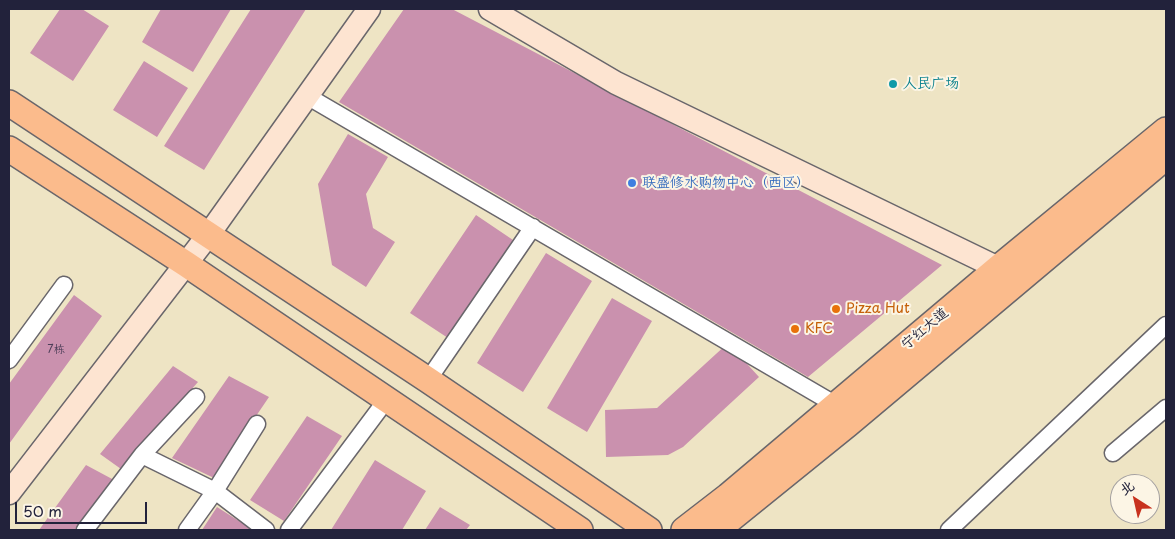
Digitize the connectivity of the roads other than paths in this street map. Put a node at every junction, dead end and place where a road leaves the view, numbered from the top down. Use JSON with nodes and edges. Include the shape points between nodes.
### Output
{"nodes":[{"id":1,"x":369,"y":9,"type":"edge"},
{"id":2,"x":490,"y":9,"type":"edge"},
{"id":3,"x":307,"y":96,"type":"junction"},
{"id":4,"x":9,"y":103,"type":"edge"},
{"id":5,"x":1166,"y":130,"type":"edge"},
{"id":6,"x":9,"y":148,"type":"edge"},
{"id":7,"x":1166,"y":157,"type":"edge"},
{"id":8,"x":533,"y":228,"type":"junction"},
{"id":9,"x":209,"y":234,"type":"junction"},
{"id":10,"x":186,"y":264,"type":"junction"},
{"id":11,"x":998,"y":268,"type":"junction"},
{"id":12,"x":64,"y":284,"type":"dead end"},
{"id":13,"x":1166,"y":324,"type":"edge"},
{"id":14,"x":9,"y":360,"type":"edge"},
{"id":15,"x":428,"y":380,"type":"junction"},
{"id":16,"x":196,"y":397,"type":"dead end"},
{"id":17,"x":386,"y":399,"type":"junction"},
{"id":18,"x":836,"y":404,"type":"junction"},
{"id":19,"x":1166,"y":408,"type":"edge"},
{"id":20,"x":258,"y":424,"type":"dead end"},
{"id":21,"x":1113,"y":453,"type":"dead end"},
{"id":22,"x":142,"y":455,"type":"junction"},
{"id":23,"x":215,"y":490,"type":"junction"},
{"id":24,"x":9,"y":493,"type":"edge"},
{"id":25,"x":85,"y":530,"type":"edge"},
{"id":26,"x":187,"y":530,"type":"edge"},
{"id":27,"x":266,"y":530,"type":"edge"},
{"id":28,"x":289,"y":530,"type":"edge"},
{"id":29,"x":580,"y":530,"type":"edge"},
{"id":30,"x":649,"y":530,"type":"edge"},
{"id":31,"x":684,"y":530,"type":"edge"},
{"id":32,"x":717,"y":530,"type":"edge"},
{"id":33,"x":949,"y":530,"type":"edge"}],
"edges":[{"from":1,"to":3,"type":"main road"},
{"from":2,"to":11,"type":"main road","via":[[616,83]]},
{"from":3,"to":8,"type":"street"},
{"from":3,"to":9,"type":"main road"},
{"from":4,"to":9,"type":"main road"},
{"from":5,"to":11,"type":"main road","name":"宁红大道"},
{"from":6,"to":10,"type":"main road"},
{"from":7,"to":32,"type":"main road","name":"宁红大道","via":[[856,418]]},
{"from":8,"to":15,"type":"street"},
{"from":8,"to":18,"type":"street"},
{"from":9,"to":10,"type":"main road"},
{"from":9,"to":15,"type":"main road"},
{"from":10,"to":17,"type":"main road"},
{"from":10,"to":24,"type":"main road"},
{"from":11,"to":18,"type":"main road","name":"宁红大道"},
{"from":12,"to":14,"type":"street"},
{"from":13,"to":33,"type":"street"},
{"from":15,"to":30,"type":"main road"},
{"from":16,"to":22,"type":"street"},
{"from":17,"to":28,"type":"street"},
{"from":17,"to":29,"type":"main road"},
{"from":18,"to":31,"type":"main road","name":"宁红大道"},
{"from":19,"to":21,"type":"street"},
{"from":20,"to":23,"type":"street"},
{"from":22,"to":23,"type":"street"},
{"from":22,"to":25,"type":"street"},
{"from":23,"to":26,"type":"street"},
{"from":23,"to":27,"type":"street"}]}
